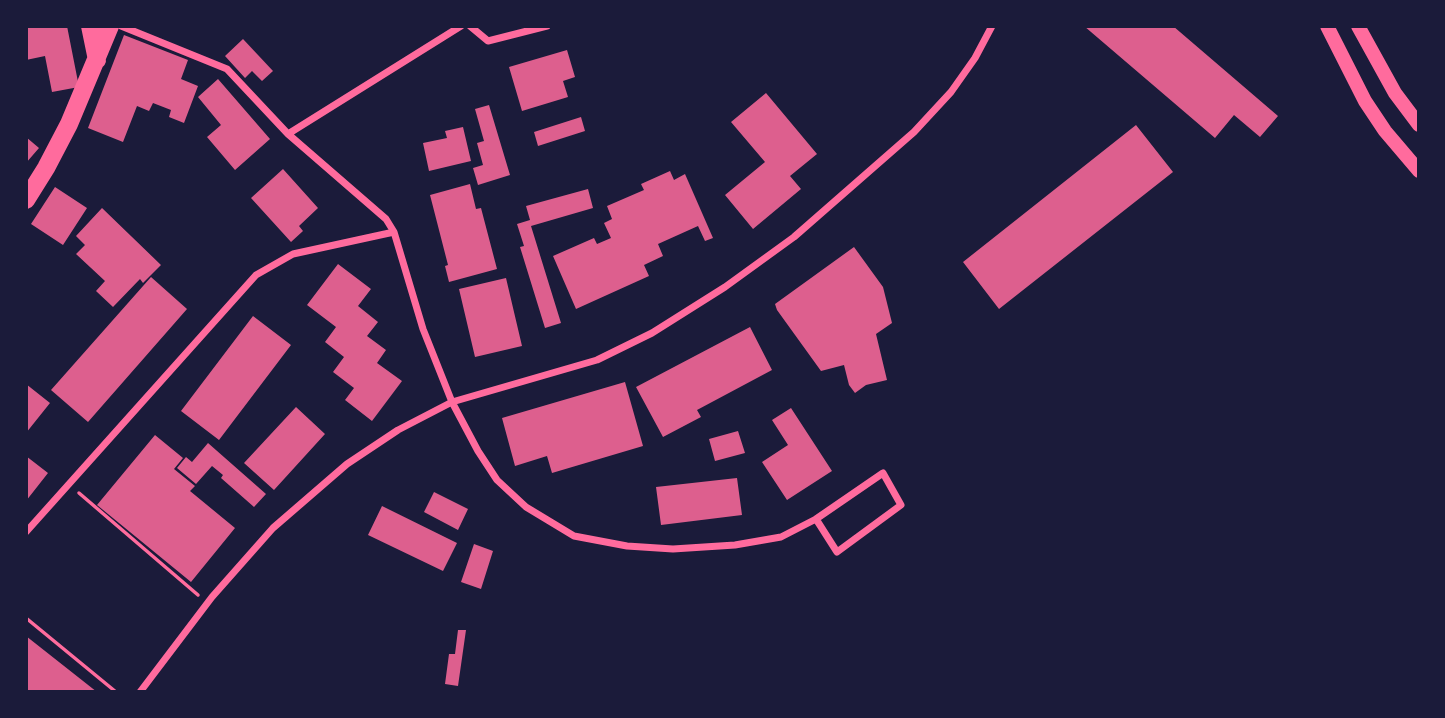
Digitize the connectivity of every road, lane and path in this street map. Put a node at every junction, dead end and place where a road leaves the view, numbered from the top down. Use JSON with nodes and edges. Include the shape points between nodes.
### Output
{"nodes":[{"id":1,"x":90,"y":26,"type":"edge"},
{"id":2,"x":110,"y":26,"type":"edge"},
{"id":3,"x":121,"y":26,"type":"edge"},
{"id":4,"x":461,"y":26,"type":"edge"},
{"id":5,"x":470,"y":26,"type":"edge"},
{"id":6,"x":547,"y":26,"type":"edge"},
{"id":7,"x":992,"y":26,"type":"edge"},
{"id":8,"x":1326,"y":26,"type":"edge"},
{"id":9,"x":1358,"y":26,"type":"edge"},
{"id":10,"x":97,"y":60,"type":"junction"},
{"id":11,"x":1419,"y":125,"type":"edge"},
{"id":12,"x":289,"y":134,"type":"junction"},
{"id":13,"x":1419,"y":171,"type":"edge"},
{"id":14,"x":26,"y":200,"type":"edge"},
{"id":15,"x":394,"y":232,"type":"junction"},
{"id":16,"x":452,"y":402,"type":"junction"},
{"id":17,"x":69,"y":484,"type":"junction"},
{"id":18,"x":816,"y":519,"type":"junction"},
{"id":19,"x":26,"y":532,"type":"edge"},
{"id":20,"x":208,"y":603,"type":"junction"},
{"id":21,"x":26,"y":618,"type":"edge"},
{"id":22,"x":116,"y":692,"type":"edge"},
{"id":23,"x":140,"y":692,"type":"edge"}],
"edges":[{"from":1,"to":10,"type":"main road"},
{"from":2,"to":10,"type":"main road"},
{"from":3,"to":12,"type":"street","via":[[227,69]]},
{"from":4,"to":12,"type":"street"},
{"from":5,"to":6,"type":"street","via":[[488,41]]},
{"from":7,"to":16,"type":"street","via":[[951,92],[914,132],[794,237],[725,287],[652,333],[597,360]]},
{"from":8,"to":13,"type":"main road","via":[[1365,101]]},
{"from":9,"to":11,"type":"main road","via":[[1395,93]]},
{"from":10,"to":14,"type":"main road","via":[[58,146]]},
{"from":12,"to":15,"type":"street","via":[[380,213]]},
{"from":15,"to":16,"type":"street"},
{"from":15,"to":17,"type":"street","via":[[293,254],[256,275]]},
{"from":16,"to":18,"type":"street","via":[[497,480],[526,507],[574,536],[673,549],[735,545],[781,537]]},
{"from":16,"to":20,"type":"street","via":[[347,464],[273,528]]},
{"from":17,"to":19,"type":"street"},
{"from":17,"to":20,"type":"path"},
{"from":18,"to":18,"type":"street","via":[[837,552],[901,505],[883,473]]},
{"from":20,"to":23,"type":"street"},
{"from":21,"to":22,"type":"path"}]}
